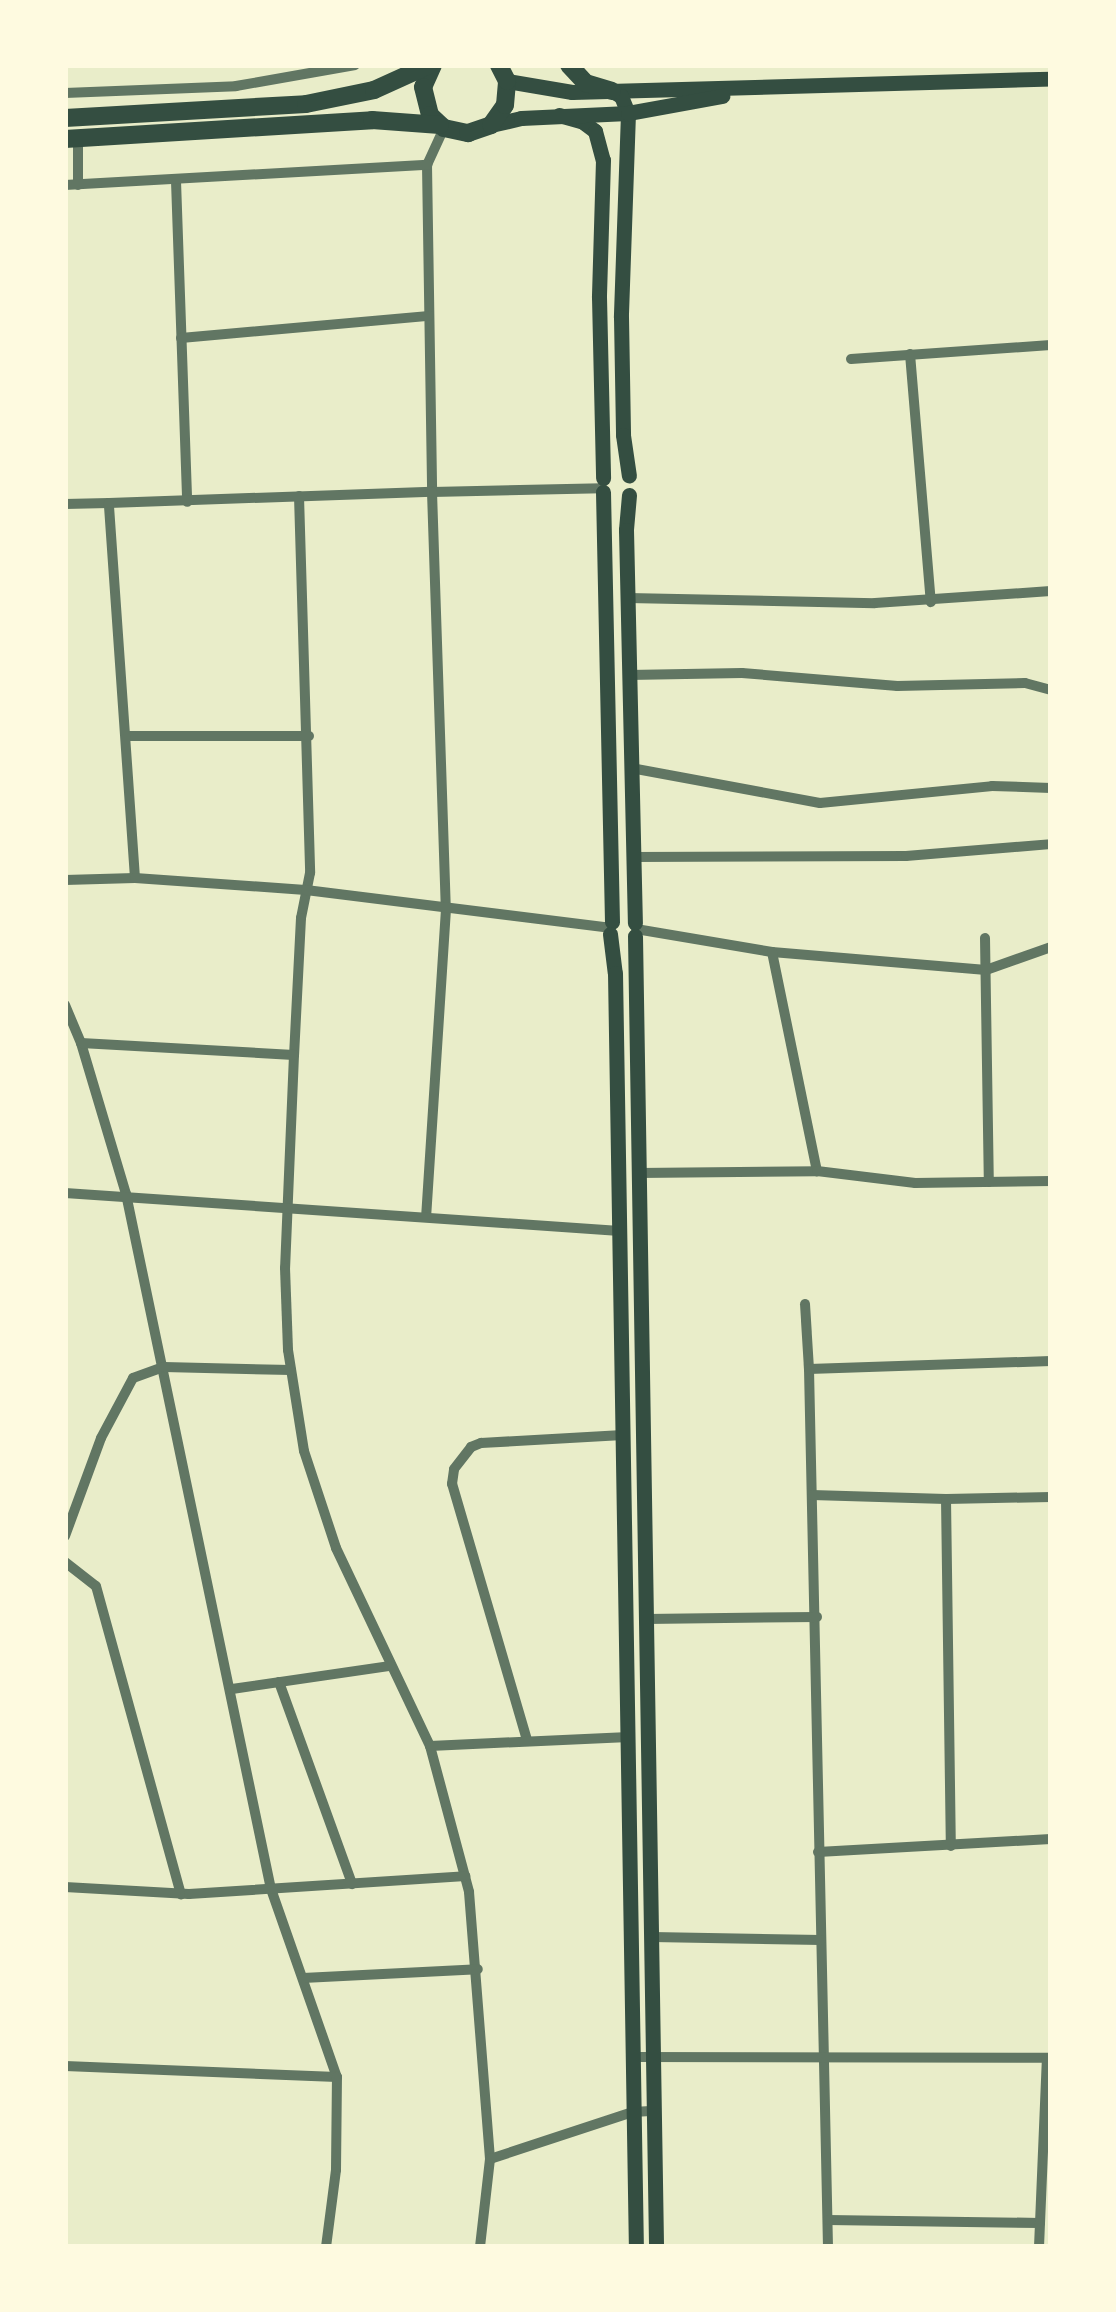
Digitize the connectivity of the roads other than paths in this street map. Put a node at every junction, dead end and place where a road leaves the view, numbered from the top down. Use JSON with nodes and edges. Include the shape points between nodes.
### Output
{"nodes":[{"id":1,"x":355,"y":65,"type":"edge"},
{"id":2,"x":431,"y":65,"type":"edge"},
{"id":3,"x":569,"y":65,"type":"edge"},
{"id":4,"x":506,"y":72,"type":"edge"},
{"id":5,"x":1051,"y":79,"type":"edge"},
{"id":6,"x":236,"y":86,"type":"junction"},
{"id":7,"x":750,"y":90,"type":"junction"},
{"id":8,"x":612,"y":91,"type":"junction"},
{"id":9,"x":65,"y":93,"type":"edge"},
{"id":10,"x":239,"y":109,"type":"junction"},
{"id":11,"x":628,"y":113,"type":"junction"},
{"id":12,"x":559,"y":115,"type":"junction"},
{"id":13,"x":65,"y":118,"type":"edge"},
{"id":14,"x":491,"y":125,"type":"junction"},
{"id":15,"x":442,"y":126,"type":"junction"},
{"id":16,"x":71,"y":139,"type":"edge"},
{"id":17,"x":427,"y":164,"type":"junction"},
{"id":18,"x":176,"y":182,"type":"junction"},
{"id":19,"x":65,"y":185,"type":"edge"},
{"id":20,"x":78,"y":185,"type":"junction"},
{"id":21,"x":430,"y":316,"type":"junction"},
{"id":22,"x":181,"y":338,"type":"junction"},
{"id":23,"x":1051,"y":345,"type":"edge"},
{"id":24,"x":910,"y":354,"type":"junction"},
{"id":25,"x":850,"y":358,"type":"dead end"},
{"id":26,"x":629,"y":476,"type":"junction"},
{"id":27,"x":603,"y":486,"type":"junction"},
{"id":28,"x":432,"y":492,"type":"junction"},
{"id":29,"x":629,"y":494,"type":"junction"},
{"id":30,"x":299,"y":496,"type":"junction"},
{"id":31,"x":187,"y":502,"type":"junction"},
{"id":32,"x":109,"y":503,"type":"junction"},
{"id":33,"x":65,"y":504,"type":"edge"},
{"id":34,"x":1051,"y":591,"type":"edge"},
{"id":35,"x":628,"y":598,"type":"junction"},
{"id":36,"x":931,"y":602,"type":"junction"},
{"id":37,"x":629,"y":675,"type":"junction"},
{"id":38,"x":1051,"y":690,"type":"edge"},
{"id":39,"x":127,"y":736,"type":"junction"},
{"id":40,"x":309,"y":736,"type":"junction"},
{"id":41,"x":631,"y":768,"type":"junction"},
{"id":42,"x":1051,"y":788,"type":"edge"},
{"id":43,"x":1051,"y":844,"type":"edge"},
{"id":44,"x":633,"y":856,"type":"junction"},
{"id":45,"x":135,"y":878,"type":"junction"},
{"id":46,"x":65,"y":880,"type":"edge"},
{"id":47,"x":306,"y":890,"type":"junction"},
{"id":48,"x":446,"y":909,"type":"junction"},
{"id":49,"x":611,"y":928,"type":"junction"},
{"id":50,"x":635,"y":929,"type":"junction"},
{"id":51,"x":985,"y":938,"type":"dead end"},
{"id":52,"x":1051,"y":947,"type":"edge"},
{"id":53,"x":772,"y":952,"type":"junction"},
{"id":54,"x":986,"y":970,"type":"junction"},
{"id":55,"x":65,"y":1005,"type":"edge"},
{"id":56,"x":81,"y":1043,"type":"junction"},
{"id":57,"x":294,"y":1055,"type":"junction"},
{"id":58,"x":817,"y":1171,"type":"junction"},
{"id":59,"x":638,"y":1173,"type":"junction"},
{"id":60,"x":989,"y":1182,"type":"junction"},
{"id":61,"x":1051,"y":1182,"type":"edge"},
{"id":62,"x":65,"y":1193,"type":"edge"},
{"id":63,"x":126,"y":1194,"type":"junction"},
{"id":64,"x":289,"y":1207,"type":"junction"},
{"id":65,"x":426,"y":1216,"type":"junction"},
{"id":66,"x":620,"y":1230,"type":"junction"},
{"id":67,"x":804,"y":1304,"type":"dead end"},
{"id":68,"x":1051,"y":1361,"type":"edge"},
{"id":69,"x":164,"y":1366,"type":"junction"},
{"id":70,"x":808,"y":1369,"type":"junction"},
{"id":71,"x":290,"y":1370,"type":"junction"},
{"id":72,"x":623,"y":1435,"type":"junction"},
{"id":73,"x":812,"y":1495,"type":"junction"},
{"id":74,"x":65,"y":1496,"type":"edge"},
{"id":75,"x":1051,"y":1496,"type":"edge"},
{"id":76,"x":79,"y":1498,"type":"junction"},
{"id":77,"x":946,"y":1500,"type":"junction"},
{"id":78,"x":65,"y":1536,"type":"edge"},
{"id":79,"x":65,"y":1562,"type":"edge"},
{"id":80,"x":817,"y":1617,"type":"junction"},
{"id":81,"x":646,"y":1619,"type":"junction"},
{"id":82,"x":390,"y":1666,"type":"junction"},
{"id":83,"x":279,"y":1682,"type":"junction"},
{"id":84,"x":232,"y":1689,"type":"junction"},
{"id":85,"x":629,"y":1737,"type":"junction"},
{"id":86,"x":527,"y":1740,"type":"junction"},
{"id":87,"x":430,"y":1746,"type":"junction"},
{"id":88,"x":1051,"y":1839,"type":"edge"},
{"id":89,"x":951,"y":1846,"type":"junction"},
{"id":90,"x":818,"y":1852,"type":"junction"},
{"id":91,"x":465,"y":1876,"type":"junction"},
{"id":92,"x":352,"y":1884,"type":"junction"},
{"id":93,"x":65,"y":1886,"type":"edge"},
{"id":94,"x":271,"y":1889,"type":"junction"},
{"id":95,"x":181,"y":1894,"type":"junction"},
{"id":96,"x":652,"y":1937,"type":"junction"},
{"id":97,"x":820,"y":1940,"type":"junction"},
{"id":98,"x":478,"y":1969,"type":"junction"},
{"id":99,"x":303,"y":1978,"type":"junction"},
{"id":100,"x":633,"y":2057,"type":"junction"},
{"id":101,"x":655,"y":2057,"type":"junction"},
{"id":102,"x":824,"y":2058,"type":"junction"},
{"id":103,"x":1049,"y":2058,"type":"edge"},
{"id":104,"x":65,"y":2066,"type":"edge"},
{"id":105,"x":337,"y":2077,"type":"junction"},
{"id":106,"x":655,"y":2111,"type":"junction"},
{"id":107,"x":633,"y":2112,"type":"junction"},
{"id":108,"x":490,"y":2159,"type":"junction"},
{"id":109,"x":828,"y":2220,"type":"junction"},
{"id":110,"x":1040,"y":2223,"type":"junction"},
{"id":111,"x":326,"y":2247,"type":"edge"},
{"id":112,"x":480,"y":2247,"type":"edge"},
{"id":113,"x":636,"y":2247,"type":"edge"},
{"id":114,"x":656,"y":2247,"type":"edge"},
{"id":115,"x":828,"y":2247,"type":"edge"},
{"id":116,"x":1039,"y":2247,"type":"edge"}],
"edges":[{"from":1,"to":6,"type":"street"},
{"from":2,"to":10,"type":"main road","via":[[345,98]]},
{"from":2,"to":15,"type":"main road","via":[[425,102]]},
{"from":3,"to":8,"type":"main road","via":[[586,83]]},
{"from":4,"to":8,"type":"main road","via":[[554,91]]},
{"from":4,"to":14,"type":"main road","via":[[506,105]]},
{"from":5,"to":7,"type":"main road"},
{"from":6,"to":9,"type":"street"},
{"from":6,"to":10,"type":"street"},
{"from":7,"to":8,"type":"main road"},
{"from":7,"to":11,"type":"main road"},
{"from":8,"to":11,"type":"main road"},
{"from":10,"to":13,"type":"main road"},
{"from":11,"to":12,"type":"main road"},
{"from":11,"to":26,"type":"main road","via":[[620,328]]},
{"from":12,"to":14,"type":"main road"},
{"from":12,"to":27,"type":"main road","via":[[594,131],[603,160]]},
{"from":14,"to":15,"type":"main road","via":[[468,134]]},
{"from":15,"to":16,"type":"main road","via":[[372,120]]},
{"from":15,"to":17,"type":"street"},
{"from":16,"to":20,"type":"street"},
{"from":17,"to":18,"type":"street"},
{"from":17,"to":21,"type":"street"},
{"from":18,"to":20,"type":"street"},
{"from":18,"to":22,"type":"street"},
{"from":19,"to":20,"type":"street"},
{"from":21,"to":22,"type":"street"},
{"from":21,"to":28,"type":"street"},
{"from":22,"to":31,"type":"street"},
{"from":23,"to":24,"type":"street"},
{"from":24,"to":25,"type":"street"},
{"from":24,"to":36,"type":"street"},
{"from":26,"to":27,"type":"main road","via":[[616,470]]},
{"from":26,"to":29,"type":"main road"},
{"from":27,"to":28,"type":"street"},
{"from":27,"to":29,"type":"main road","via":[[616,500]]},
{"from":27,"to":49,"type":"main road"},
{"from":28,"to":30,"type":"street"},
{"from":28,"to":48,"type":"street"},
{"from":29,"to":35,"type":"main road"},
{"from":30,"to":31,"type":"street"},
{"from":30,"to":40,"type":"street"},
{"from":31,"to":32,"type":"street"},
{"from":32,"to":33,"type":"street"},
{"from":32,"to":39,"type":"street"},
{"from":34,"to":36,"type":"street"},
{"from":35,"to":36,"type":"street"},
{"from":35,"to":37,"type":"main road"},
{"from":37,"to":38,"type":"street","via":[[742,673],[916,686],[1025,682]]},
{"from":37,"to":41,"type":"main road"},
{"from":39,"to":40,"type":"street"},
{"from":39,"to":45,"type":"street"},
{"from":40,"to":47,"type":"street"},
{"from":41,"to":42,"type":"street","via":[[820,803],[992,786]]},
{"from":41,"to":44,"type":"main road"},
{"from":43,"to":44,"type":"street","via":[[906,856]]},
{"from":44,"to":50,"type":"main road"},
{"from":45,"to":46,"type":"street"},
{"from":45,"to":47,"type":"street"},
{"from":47,"to":48,"type":"street"},
{"from":47,"to":57,"type":"street"},
{"from":48,"to":49,"type":"street"},
{"from":48,"to":65,"type":"street"},
{"from":49,"to":50,"type":"main road","via":[[624,943]]},
{"from":49,"to":66,"type":"main road"},
{"from":50,"to":53,"type":"street"},
{"from":50,"to":59,"type":"main road"},
{"from":51,"to":54,"type":"street"},
{"from":52,"to":54,"type":"street"},
{"from":53,"to":54,"type":"street"},
{"from":53,"to":58,"type":"street"},
{"from":54,"to":60,"type":"street"},
{"from":55,"to":56,"type":"street"},
{"from":56,"to":57,"type":"street"},
{"from":56,"to":63,"type":"street"},
{"from":57,"to":64,"type":"street"},
{"from":58,"to":59,"type":"street"},
{"from":58,"to":60,"type":"street","via":[[916,1183]]},
{"from":59,"to":81,"type":"main road"},
{"from":60,"to":61,"type":"street"},
{"from":62,"to":63,"type":"street"},
{"from":63,"to":64,"type":"street"},
{"from":63,"to":69,"type":"street"},
{"from":64,"to":65,"type":"street"},
{"from":64,"to":71,"type":"street"},
{"from":65,"to":66,"type":"street"},
{"from":66,"to":72,"type":"main road"},
{"from":67,"to":70,"type":"street"},
{"from":68,"to":70,"type":"street"},
{"from":69,"to":71,"type":"street"},
{"from":69,"to":76,"type":"street","via":[[132,1378]]},
{"from":69,"to":84,"type":"street"},
{"from":70,"to":73,"type":"street"},
{"from":71,"to":82,"type":"street","via":[[304,1452],[336,1548]]},
{"from":72,"to":85,"type":"main road"},
{"from":72,"to":86,"type":"street","via":[[481,1443],[454,1469],[452,1484]]},
{"from":73,"to":77,"type":"street"},
{"from":73,"to":80,"type":"street"},
{"from":74,"to":76,"type":"street"},
{"from":75,"to":77,"type":"street"},
{"from":76,"to":78,"type":"street"},
{"from":77,"to":89,"type":"street"},
{"from":79,"to":95,"type":"street","via":[[96,1586]]},
{"from":80,"to":81,"type":"street"},
{"from":80,"to":90,"type":"street"},
{"from":81,"to":96,"type":"main road"},
{"from":82,"to":83,"type":"street"},
{"from":82,"to":87,"type":"street"},
{"from":83,"to":84,"type":"street"},
{"from":83,"to":92,"type":"street"},
{"from":84,"to":94,"type":"street"},
{"from":85,"to":86,"type":"street"},
{"from":85,"to":100,"type":"main road"},
{"from":86,"to":87,"type":"street"},
{"from":87,"to":91,"type":"street"},
{"from":88,"to":89,"type":"street"},
{"from":89,"to":90,"type":"street"},
{"from":90,"to":97,"type":"street"},
{"from":91,"to":92,"type":"street"},
{"from":91,"to":98,"type":"street"},
{"from":92,"to":94,"type":"street"},
{"from":93,"to":95,"type":"street"},
{"from":94,"to":95,"type":"street"},
{"from":94,"to":99,"type":"street"},
{"from":96,"to":97,"type":"street"},
{"from":96,"to":101,"type":"main road"},
{"from":97,"to":102,"type":"street"},
{"from":98,"to":99,"type":"street"},
{"from":98,"to":108,"type":"street"},
{"from":99,"to":105,"type":"street"},
{"from":100,"to":101,"type":"street"},
{"from":100,"to":107,"type":"main road"},
{"from":101,"to":102,"type":"street"},
{"from":101,"to":106,"type":"main road"},
{"from":102,"to":103,"type":"street"},
{"from":102,"to":109,"type":"street"},
{"from":103,"to":110,"type":"street"},
{"from":104,"to":105,"type":"street"},
{"from":105,"to":111,"type":"street","via":[[336,2170]]},
{"from":106,"to":107,"type":"street"},
{"from":106,"to":114,"type":"main road"},
{"from":107,"to":108,"type":"street"},
{"from":107,"to":113,"type":"main road"},
{"from":108,"to":112,"type":"street"},
{"from":109,"to":110,"type":"street"},
{"from":109,"to":115,"type":"street"},
{"from":110,"to":116,"type":"street"}]}
